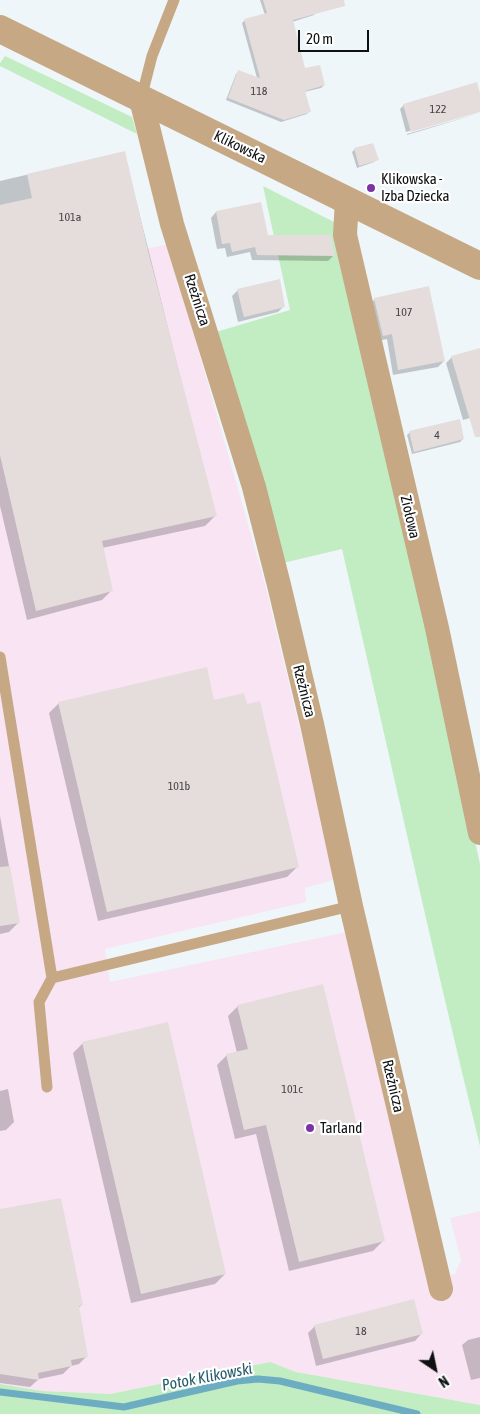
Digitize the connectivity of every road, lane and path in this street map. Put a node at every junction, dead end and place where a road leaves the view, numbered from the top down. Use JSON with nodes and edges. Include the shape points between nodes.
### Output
{"nodes":[{"id":1,"x":174,"y":0,"type":"edge"},
{"id":2,"x":0,"y":29,"type":"edge"},
{"id":3,"x":141,"y":99,"type":"junction"},
{"id":4,"x":348,"y":200,"type":"junction"},
{"id":5,"x":480,"y":266,"type":"edge"},
{"id":6,"x":0,"y":657,"type":"edge"},
{"id":7,"x":480,"y":833,"type":"edge"},
{"id":8,"x":351,"y":906,"type":"junction"},
{"id":9,"x":52,"y":978,"type":"junction"},
{"id":10,"x":47,"y":1087,"type":"dead end"},
{"id":11,"x":441,"y":1289,"type":"dead end"}],
"edges":[{"from":1,"to":3,"type":"lane","via":[[152,56]]},
{"from":2,"to":3,"type":"street","name":"Klikowska"},
{"from":3,"to":4,"type":"street","name":"Klikowska"},
{"from":3,"to":8,"type":"street","name":"Rzeźnicza","via":[[172,224],[256,496],[312,724]]},
{"from":4,"to":5,"type":"street","name":"Klikowska"},
{"from":4,"to":7,"type":"street","name":"Ziołowa","via":[[345,235],[437,628]]},
{"from":6,"to":9,"type":"lane"},
{"from":8,"to":9,"type":"lane"},
{"from":8,"to":11,"type":"street","name":"Rzeźnicza"},
{"from":9,"to":10,"type":"lane","via":[[39,1002]]}]}
